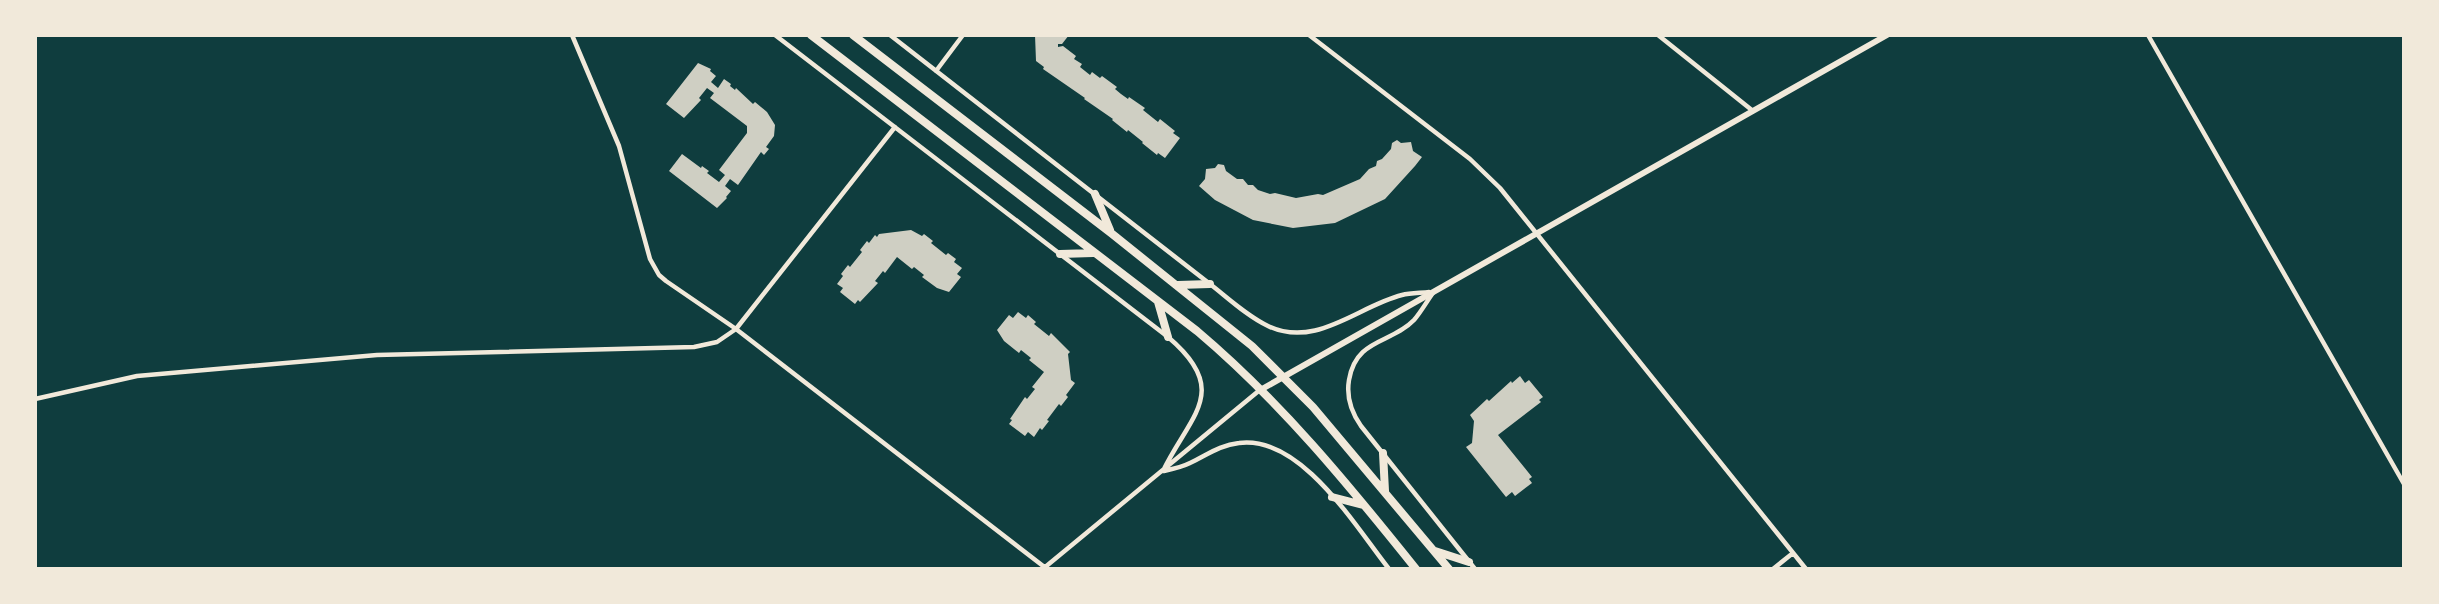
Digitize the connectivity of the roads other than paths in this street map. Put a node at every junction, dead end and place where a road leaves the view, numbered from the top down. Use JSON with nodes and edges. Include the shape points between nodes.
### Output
{"nodes":[{"id":1,"x":572,"y":35,"type":"edge"},
{"id":2,"x":775,"y":35,"type":"edge"},
{"id":3,"x":811,"y":35,"type":"edge"},
{"id":4,"x":853,"y":35,"type":"edge"},
{"id":5,"x":890,"y":35,"type":"edge"},
{"id":6,"x":963,"y":35,"type":"edge"},
{"id":7,"x":1309,"y":35,"type":"edge"},
{"id":8,"x":1658,"y":35,"type":"edge"},
{"id":9,"x":1887,"y":35,"type":"edge"},
{"id":10,"x":2148,"y":35,"type":"edge"},
{"id":11,"x":936,"y":71,"type":"junction"},
{"id":12,"x":1753,"y":111,"type":"junction"},
{"id":13,"x":895,"y":127,"type":"junction"},
{"id":14,"x":1095,"y":194,"type":"junction"},
{"id":15,"x":1111,"y":233,"type":"junction"},
{"id":16,"x":1536,"y":233,"type":"junction"},
{"id":17,"x":1093,"y":253,"type":"junction"},
{"id":18,"x":1060,"y":254,"type":"junction"},
{"id":19,"x":1210,"y":284,"type":"junction"},
{"id":20,"x":1177,"y":285,"type":"junction"},
{"id":21,"x":1434,"y":292,"type":"junction"},
{"id":22,"x":1158,"y":302,"type":"junction"},
{"id":23,"x":736,"y":329,"type":"junction"},
{"id":24,"x":1168,"y":337,"type":"junction"},
{"id":25,"x":1283,"y":375,"type":"junction"},
{"id":26,"x":1262,"y":389,"type":"junction"},
{"id":27,"x":35,"y":399,"type":"edge"},
{"id":28,"x":1383,"y":453,"type":"junction"},
{"id":29,"x":1163,"y":471,"type":"junction"},
{"id":30,"x":2404,"y":484,"type":"edge"},
{"id":31,"x":1385,"y":491,"type":"junction"},
{"id":32,"x":1332,"y":496,"type":"junction"},
{"id":33,"x":1365,"y":505,"type":"junction"},
{"id":34,"x":1435,"y":551,"type":"junction"},
{"id":35,"x":1793,"y":553,"type":"junction"},
{"id":36,"x":1472,"y":565,"type":"edge"},
{"id":37,"x":1045,"y":568,"type":"edge"},
{"id":38,"x":1415,"y":568,"type":"edge"},
{"id":39,"x":1389,"y":569,"type":"edge"},
{"id":40,"x":1449,"y":569,"type":"edge"},
{"id":41,"x":1773,"y":569,"type":"edge"},
{"id":42,"x":1806,"y":569,"type":"edge"}],
"edges":[{"from":1,"to":23,"type":"street","via":[[620,146],[654,268]]},
{"from":2,"to":13,"type":"street"},
{"from":3,"to":17,"type":"main road"},
{"from":4,"to":15,"type":"main road"},
{"from":5,"to":11,"type":"street"},
{"from":6,"to":11,"type":"street"},
{"from":7,"to":16,"type":"street","via":[[1470,159]]},
{"from":8,"to":12,"type":"street"},
{"from":9,"to":12,"type":"street"},
{"from":10,"to":30,"type":"street"},
{"from":11,"to":14,"type":"street"},
{"from":12,"to":16,"type":"street"},
{"from":13,"to":18,"type":"street"},
{"from":13,"to":23,"type":"street"},
{"from":14,"to":15,"type":"main road"},
{"from":14,"to":19,"type":"street"},
{"from":15,"to":20,"type":"main road"},
{"from":16,"to":21,"type":"street"},
{"from":16,"to":35,"type":"street"},
{"from":17,"to":18,"type":"main road"},
{"from":17,"to":22,"type":"main road"},
{"from":18,"to":24,"type":"street"},
{"from":19,"to":20,"type":"main road"},
{"from":19,"to":21,"type":"street","via":[[1262,323],[1292,332],[1327,327],[1402,295]]},
{"from":20,"to":25,"type":"main road"},
{"from":21,"to":25,"type":"street"},
{"from":21,"to":28,"type":"street","via":[[1413,321],[1366,349],[1352,368],[1351,410]]},
{"from":22,"to":24,"type":"main road"},
{"from":22,"to":26,"type":"main road"},
{"from":23,"to":27,"type":"street","via":[[708,345],[377,355],[137,376]]},
{"from":23,"to":37,"type":"street"},
{"from":24,"to":29,"type":"street","via":[[1189,355],[1197,370],[1200,400],[1190,428]]},
{"from":25,"to":26,"type":"street"},
{"from":25,"to":31,"type":"main road"},
{"from":26,"to":29,"type":"street"},
{"from":26,"to":33,"type":"main road"},
{"from":28,"to":31,"type":"main road"},
{"from":28,"to":36,"type":"street"},
{"from":29,"to":32,"type":"street","via":[[1217,448],[1250,442],[1290,455]]},
{"from":29,"to":37,"type":"street"},
{"from":31,"to":34,"type":"main road"},
{"from":32,"to":33,"type":"main road"},
{"from":32,"to":39,"type":"street"},
{"from":33,"to":38,"type":"main road"},
{"from":34,"to":36,"type":"main road"},
{"from":34,"to":40,"type":"main road"},
{"from":35,"to":41,"type":"street"},
{"from":35,"to":42,"type":"street"}]}
